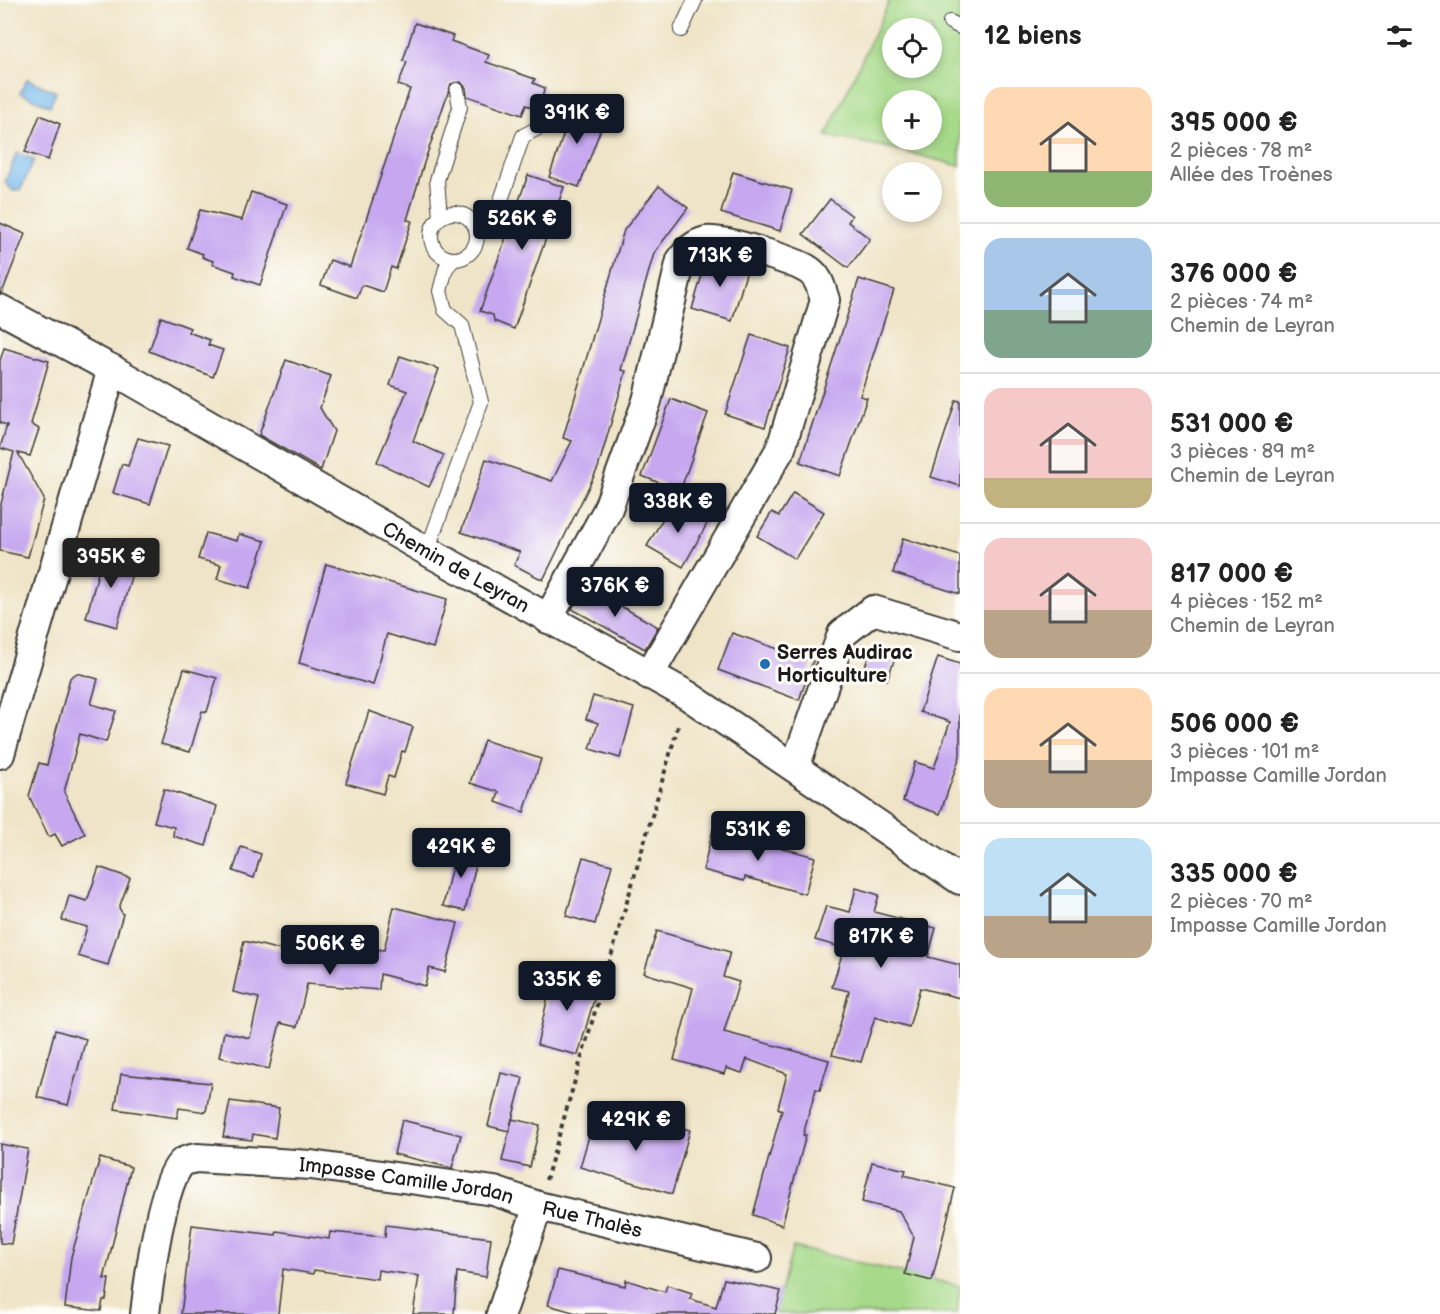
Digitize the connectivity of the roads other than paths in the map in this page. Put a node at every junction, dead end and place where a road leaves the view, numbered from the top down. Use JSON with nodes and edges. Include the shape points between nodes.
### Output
{"nodes":[{"id":1,"x":695,"y":0,"type":"edge"},
{"id":2,"x":681,"y":30,"type":"dead end"},
{"id":3,"x":457,"y":90,"type":"dead end"},
{"id":4,"x":538,"y":128,"type":"dead end"},
{"id":5,"x":440,"y":218,"type":"junction"},
{"id":6,"x":477,"y":232,"type":"junction"},
{"id":7,"x":454,"y":259,"type":"junction"},
{"id":8,"x":0,"y":309,"type":"edge"},
{"id":9,"x":112,"y":369,"type":"junction"},
{"id":10,"x":427,"y":551,"type":"junction"},
{"id":11,"x":548,"y":619,"type":"junction"},
{"id":12,"x":960,"y":636,"type":"edge"},
{"id":13,"x":649,"y":675,"type":"junction"},
{"id":14,"x":0,"y":754,"type":"edge"},
{"id":15,"x":795,"y":767,"type":"junction"},
{"id":16,"x":960,"y":880,"type":"edge"},
{"id":17,"x":538,"y":1206,"type":"junction"},
{"id":18,"x":757,"y":1258,"type":"dead end"},
{"id":19,"x":145,"y":1314,"type":"edge"},
{"id":20,"x":501,"y":1314,"type":"edge"}],
"edges":[{"from":1,"to":2,"type":"lane"},
{"from":3,"to":5,"type":"lane","via":[[460,107],[437,180]]},
{"from":4,"to":6,"type":"lane","via":[[523,136],[499,206]]},
{"from":5,"to":6,"type":"lane","via":[[463,214]]},
{"from":5,"to":7,"type":"lane","via":[[432,229],[433,243],[441,254]]},
{"from":6,"to":7,"type":"lane","via":[[469,254]]},
{"from":7,"to":10,"type":"lane","via":[[446,268],[440,291],[445,310],[462,325],[481,402]]},
{"from":8,"to":9,"type":"street","name":"Chemin de Leyran"},
{"from":9,"to":10,"type":"street","name":"Chemin de Leyran"},
{"from":9,"to":14,"type":"street"},
{"from":10,"to":11,"type":"street","name":"Chemin de Leyran"},
{"from":11,"to":13,"type":"street","name":"Chemin de Leyran"},
{"from":11,"to":13,"type":"street","via":[[607,511],[647,401],[681,260],[692,247],[708,240],[726,241],[808,269],[820,282],[825,300],[781,448]]},
{"from":12,"to":15,"type":"street","via":[[873,610],[842,634]]},
{"from":13,"to":15,"type":"street","name":"Chemin de Leyran","via":[[687,695]]},
{"from":15,"to":16,"type":"street","name":"Chemin de Leyran"},
{"from":17,"to":18,"type":"street","name":"Rue Thalès"},
{"from":17,"to":19,"type":"street","name":"Impasse Camille Jordan","via":[[494,1191],[311,1166],[196,1158],[182,1162],[174,1175],[153,1249]]},
{"from":17,"to":20,"type":"street","name":"Rue Thalès"}]}
